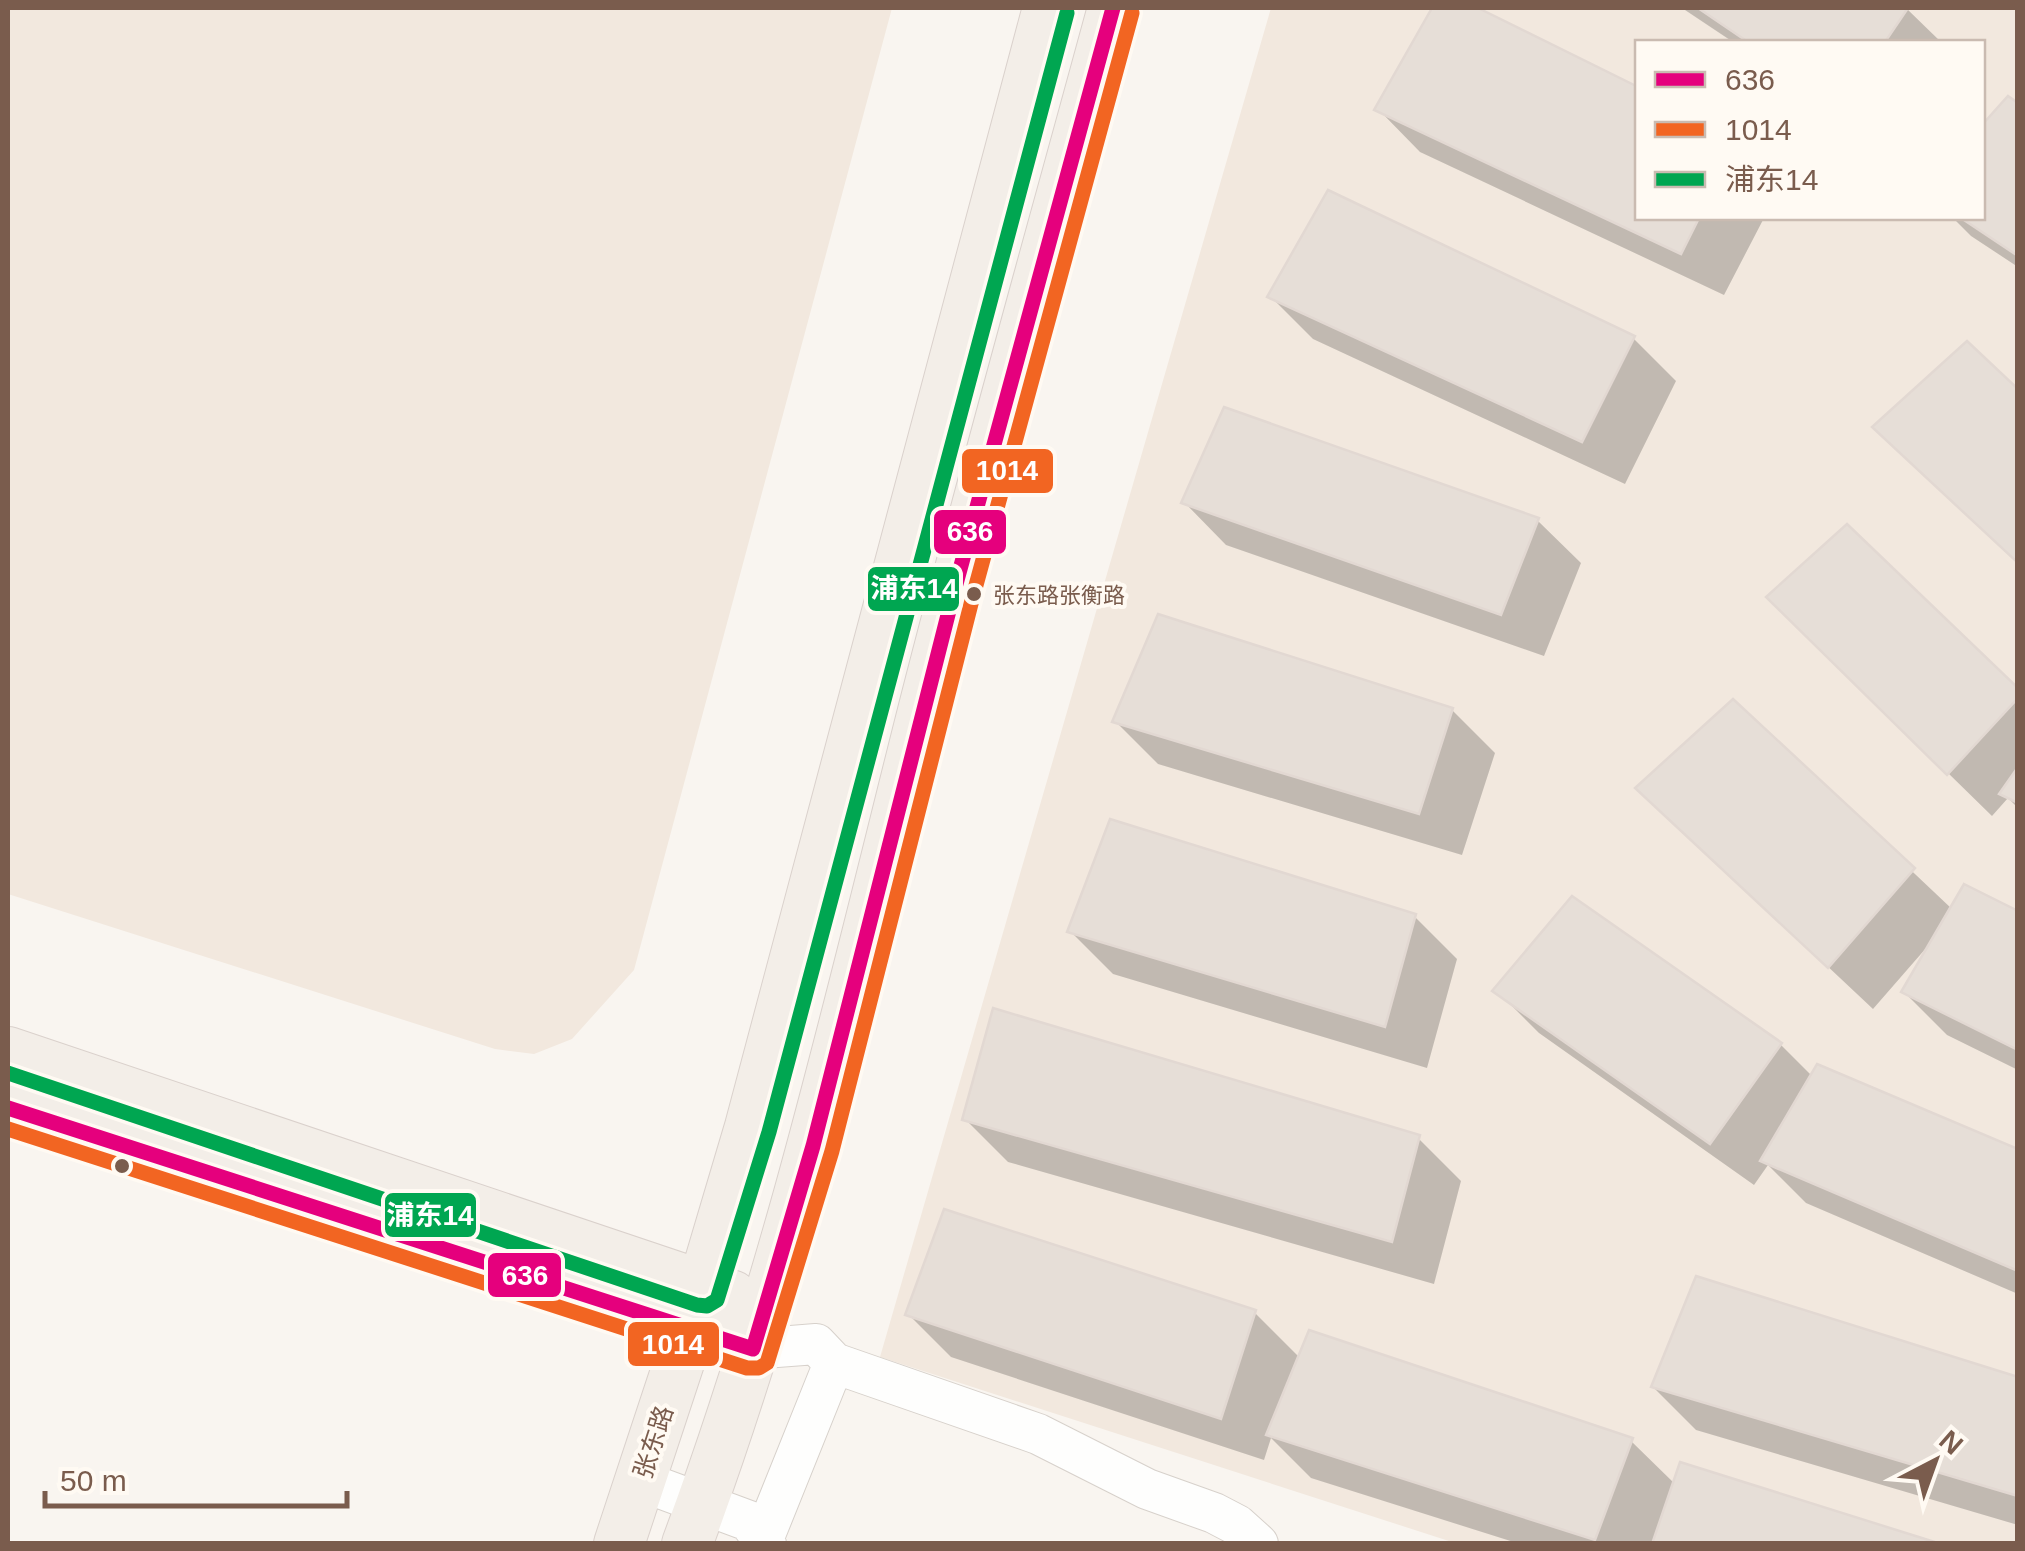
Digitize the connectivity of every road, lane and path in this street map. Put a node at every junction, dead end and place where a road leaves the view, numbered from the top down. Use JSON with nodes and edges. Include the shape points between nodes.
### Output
{"nodes":[{"id":1,"x":1048,"y":8,"type":"edge"},
{"id":2,"x":1113,"y":8,"type":"edge"},
{"id":3,"x":8,"y":1052,"type":"edge"},
{"id":4,"x":8,"y":1108,"type":"edge"},
{"id":5,"x":696,"y":1308,"type":"junction"},
{"id":6,"x":759,"y":1328,"type":"junction"},
{"id":7,"x":834,"y":1363,"type":"junction"},
{"id":8,"x":640,"y":1481,"type":"junction"},
{"id":9,"x":694,"y":1523,"type":"edge"},
{"id":10,"x":765,"y":1540,"type":"edge"},
{"id":11,"x":618,"y":1544,"type":"edge"},
{"id":12,"x":1258,"y":1544,"type":"edge"}],
"edges":[{"from":1,"to":5,"type":"main road","name":"张东路"},
{"from":2,"to":6,"type":"main road","via":[[952,595],[813,1146]]},
{"from":3,"to":5,"type":"main road"},
{"from":4,"to":5,"type":"main road"},
{"from":5,"to":6,"type":"main road"},
{"from":5,"to":8,"type":"main road","name":"张东路"},
{"from":6,"to":7,"type":"street","via":[[816,1344]]},
{"from":6,"to":9,"type":"main road"},
{"from":7,"to":10,"type":"street"},
{"from":7,"to":12,"type":"street","via":[[1038,1434],[1147,1489],[1237,1524]]},
{"from":8,"to":9,"type":"street"},
{"from":8,"to":11,"type":"main road","name":"张东路"},
{"from":9,"to":10,"type":"street","via":[[749,1520]]}]}
